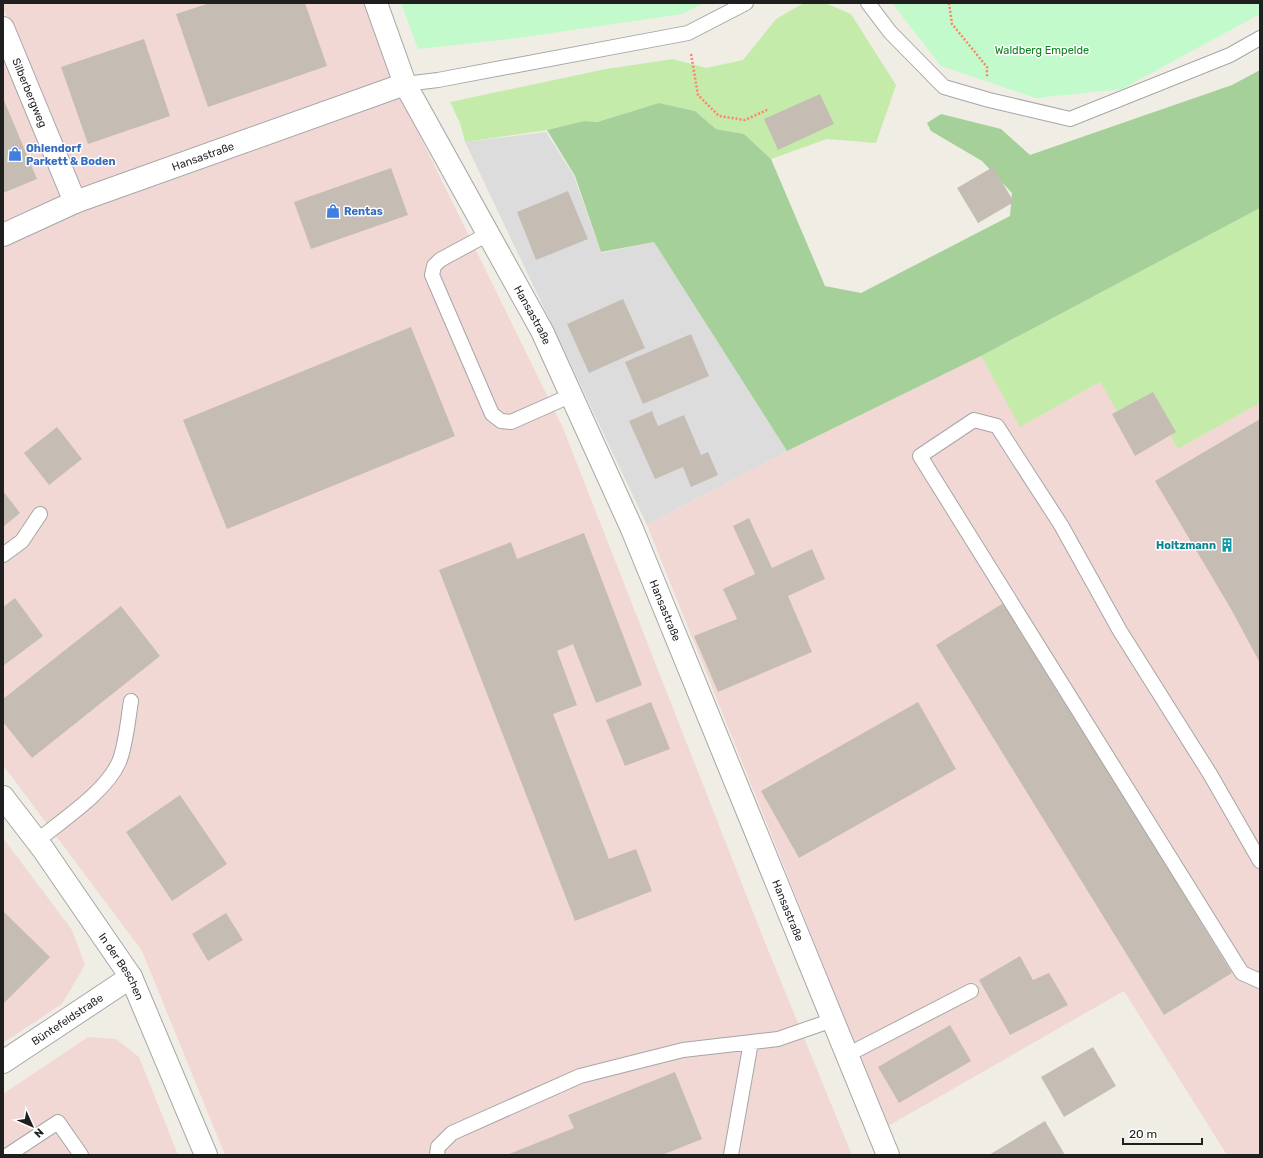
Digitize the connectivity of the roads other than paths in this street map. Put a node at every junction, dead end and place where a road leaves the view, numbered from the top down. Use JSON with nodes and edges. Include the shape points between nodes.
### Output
{"nodes":[{"id":1,"x":376,"y":3,"type":"edge"},
{"id":2,"x":746,"y":3,"type":"edge"},
{"id":3,"x":868,"y":3,"type":"edge"},
{"id":4,"x":3,"y":28,"type":"edge"},
{"id":5,"x":1260,"y":38,"type":"edge"},
{"id":6,"x":405,"y":84,"type":"junction"},
{"id":7,"x":75,"y":202,"type":"junction"},
{"id":8,"x":488,"y":234,"type":"junction"},
{"id":9,"x":3,"y":235,"type":"edge"},
{"id":10,"x":572,"y":395,"type":"junction"},
{"id":11,"x":40,"y":514,"type":"dead end"},
{"id":12,"x":3,"y":555,"type":"edge"},
{"id":13,"x":131,"y":701,"type":"dead end"},
{"id":14,"x":3,"y":797,"type":"edge"},
{"id":15,"x":37,"y":841,"type":"junction"},
{"id":16,"x":1260,"y":862,"type":"edge"},
{"id":17,"x":131,"y":977,"type":"junction"},
{"id":18,"x":1260,"y":982,"type":"edge"},
{"id":19,"x":972,"y":991,"type":"dead end"},
{"id":20,"x":833,"y":1020,"type":"junction"},
{"id":21,"x":751,"y":1042,"type":"junction"},
{"id":22,"x":847,"y":1055,"type":"junction"},
{"id":23,"x":3,"y":1062,"type":"edge"},
{"id":24,"x":8,"y":1155,"type":"edge"},
{"id":25,"x":80,"y":1155,"type":"edge"},
{"id":26,"x":206,"y":1155,"type":"edge"},
{"id":27,"x":437,"y":1155,"type":"edge"},
{"id":28,"x":731,"y":1155,"type":"edge"},
{"id":29,"x":888,"y":1155,"type":"edge"}],
"edges":[{"from":1,"to":6,"type":"street","name":"Hansastraße"},
{"from":2,"to":6,"type":"lane","via":[[688,33],[445,79]]},
{"from":3,"to":5,"type":"lane","via":[[890,32],[944,86],[989,100],[1070,119],[1230,55]]},
{"from":4,"to":7,"type":"street","name":"Silberbergweg"},
{"from":6,"to":7,"type":"street","name":"Hansastraße"},
{"from":6,"to":8,"type":"street","name":"Hansastraße"},
{"from":7,"to":9,"type":"street","name":"Hansastraße"},
{"from":8,"to":10,"type":"street","name":"Hansastraße","via":[[542,330]]},
{"from":8,"to":10,"type":"lane","via":[[440,260],[434,266],[432,275],[492,414],[501,421],[511,422]]},
{"from":10,"to":20,"type":"street","name":"Hansastraße","via":[[632,529]]},
{"from":11,"to":12,"type":"lane","via":[[22,540]]},
{"from":13,"to":15,"type":"lane","via":[[121,755],[115,769],[96,791]]},
{"from":14,"to":15,"type":"street","name":"In der Beschen"},
{"from":15,"to":17,"type":"street","name":"In der Beschen"},
{"from":16,"to":18,"type":"lane","via":[[1210,774],[1120,631],[1061,525],[997,426],[974,420],[920,456],[1242,973]]},
{"from":17,"to":23,"type":"street","name":"Büntefeldstraße"},
{"from":17,"to":26,"type":"street","name":"In der Beschen"},
{"from":19,"to":22,"type":"lane"},
{"from":20,"to":21,"type":"lane","via":[[778,1039]]},
{"from":20,"to":22,"type":"street","name":"Hansastraße"},
{"from":21,"to":27,"type":"lane","via":[[683,1050],[580,1076],[452,1133],[438,1147]]},
{"from":21,"to":28,"type":"lane"},
{"from":22,"to":29,"type":"street","name":"Hansastraße"},
{"from":24,"to":25,"type":"lane","via":[[58,1122]]}]}
